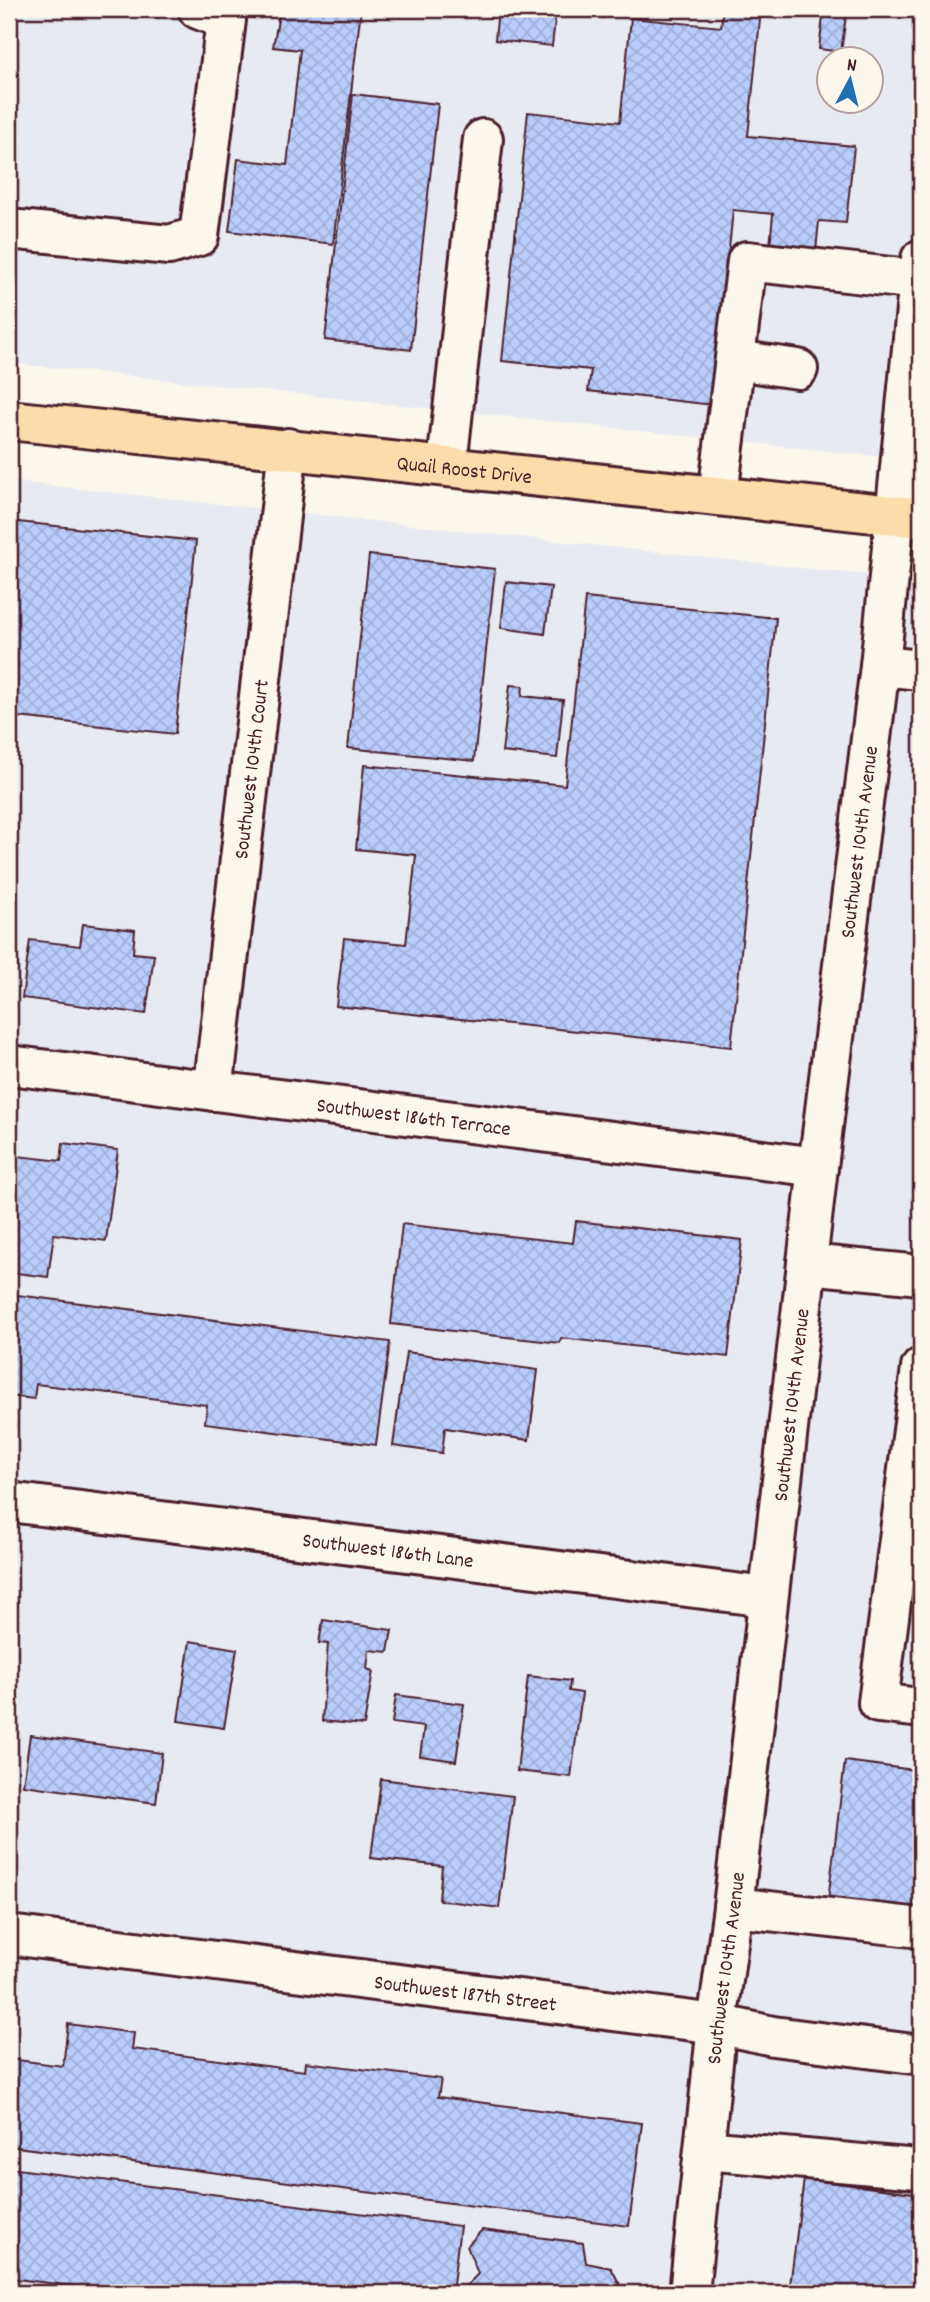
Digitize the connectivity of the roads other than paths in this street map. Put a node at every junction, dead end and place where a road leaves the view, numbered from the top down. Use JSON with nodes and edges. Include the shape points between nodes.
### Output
{"nodes":[{"id":1,"x":198,"y":9,"type":"edge"},
{"id":2,"x":482,"y":139,"type":"dead end"},
{"id":3,"x":9,"y":229,"type":"edge"},
{"id":4,"x":920,"y":270,"type":"edge"},
{"id":5,"x":735,"y":360,"type":"junction"},
{"id":6,"x":798,"y":369,"type":"dead end"},
{"id":7,"x":915,"y":391,"type":"edge"},
{"id":8,"x":9,"y":419,"type":"edge"},
{"id":9,"x":288,"y":448,"type":"junction"},
{"id":10,"x":447,"y":465,"type":"junction"},
{"id":11,"x":718,"y":495,"type":"junction"},
{"id":12,"x":908,"y":517,"type":"edge"},
{"id":13,"x":880,"y":666,"type":"junction"},
{"id":14,"x":921,"y":670,"type":"edge"},
{"id":15,"x":9,"y":1065,"type":"edge"},
{"id":16,"x":213,"y":1091,"type":"junction"},
{"id":17,"x":818,"y":1167,"type":"junction"},
{"id":18,"x":807,"y":1264,"type":"junction"},
{"id":19,"x":921,"y":1276,"type":"edge"},
{"id":20,"x":920,"y":1386,"type":"edge"},
{"id":21,"x":9,"y":1502,"type":"edge"},
{"id":22,"x":767,"y":1597,"type":"junction"},
{"id":23,"x":921,"y":1708,"type":"edge"},
{"id":24,"x":733,"y":1907,"type":"junction"},
{"id":25,"x":921,"y":1928,"type":"edge"},
{"id":26,"x":9,"y":1935,"type":"edge"},
{"id":27,"x":717,"y":2024,"type":"junction"},
{"id":28,"x":921,"y":2055,"type":"edge"},
{"id":29,"x":705,"y":2150,"type":"junction"},
{"id":30,"x":921,"y":2166,"type":"edge"},
{"id":31,"x":689,"y":2293,"type":"edge"}],
"edges":[{"from":1,"to":3,"type":"street","via":[[226,20],[199,236],[169,245]]},
{"from":2,"to":10,"type":"street"},
{"from":4,"to":5,"type":"street","via":[[747,261]]},
{"from":4,"to":7,"type":"street","name":"Southwest 104th Avenue"},
{"from":5,"to":6,"type":"street"},
{"from":5,"to":11,"type":"street"},
{"from":7,"to":12,"type":"street","name":"Southwest 104th Avenue"},
{"from":8,"to":9,"type":"main road","name":"Quail Roost Drive"},
{"from":9,"to":10,"type":"main road","name":"Quail Roost Drive"},
{"from":9,"to":16,"type":"street","name":"Southwest 104th Court"},
{"from":10,"to":11,"type":"main road","name":"Quail Roost Drive"},
{"from":11,"to":12,"type":"main road","name":"Quail Roost Drive"},
{"from":12,"to":13,"type":"street","name":"Southwest 104th Avenue"},
{"from":13,"to":14,"type":"street"},
{"from":13,"to":17,"type":"street","name":"Southwest 104th Avenue"},
{"from":15,"to":16,"type":"street","name":"Southwest 186th Terrace"},
{"from":16,"to":17,"type":"street","name":"Southwest 186th Terrace"},
{"from":17,"to":18,"type":"street","name":"Southwest 104th Avenue"},
{"from":18,"to":19,"type":"street"},
{"from":18,"to":22,"type":"street","name":"Southwest 104th Avenue"},
{"from":20,"to":23,"type":"street","via":[[878,1703]]},
{"from":21,"to":22,"type":"street","name":"Southwest 186th Lane"},
{"from":22,"to":24,"type":"street","name":"Southwest 104th Avenue"},
{"from":24,"to":25,"type":"street"},
{"from":24,"to":27,"type":"street","name":"Southwest 104th Avenue"},
{"from":26,"to":27,"type":"street","name":"Southwest 187th Street"},
{"from":27,"to":28,"type":"street","name":"Southwest 187th Street"},
{"from":27,"to":29,"type":"street","name":"Southwest 104th Avenue"},
{"from":29,"to":30,"type":"street"},
{"from":29,"to":31,"type":"street","name":"Southwest 104th Avenue"}]}
